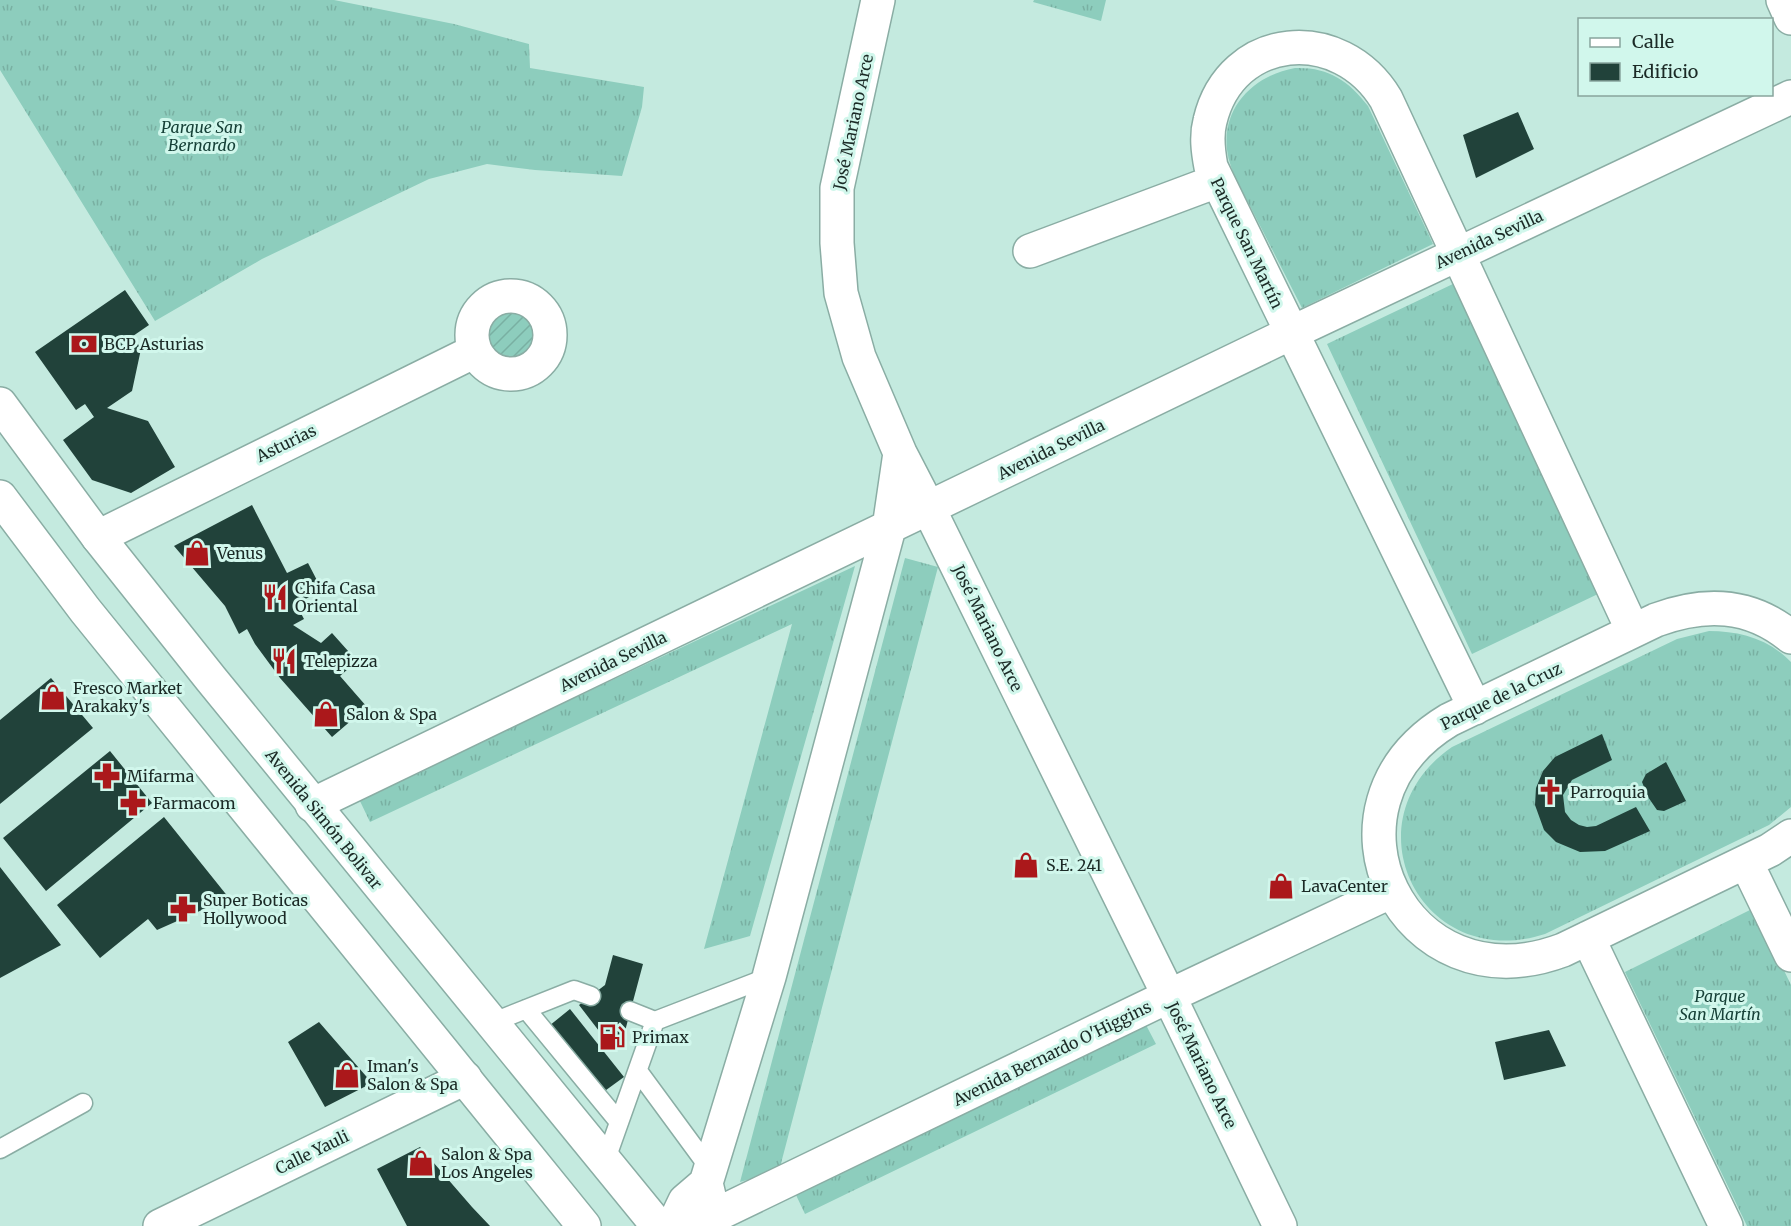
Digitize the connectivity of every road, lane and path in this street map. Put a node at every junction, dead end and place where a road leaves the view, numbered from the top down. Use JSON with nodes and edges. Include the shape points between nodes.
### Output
{"nodes":[{"id":1,"x":878,"y":0,"type":"edge"},
{"id":2,"x":1783,"y":0,"type":"edge"},
{"id":3,"x":1791,"y":18,"type":"edge"},
{"id":4,"x":1791,"y":97,"type":"edge"},
{"id":5,"x":1217,"y":181,"type":"junction"},
{"id":6,"x":1030,"y":251,"type":"dead end"},
{"id":7,"x":1457,"y":254,"type":"junction"},
{"id":8,"x":1291,"y":333,"type":"junction"},
{"id":9,"x":475,"y":351,"type":"dead end"},
{"id":10,"x":0,"y":404,"type":"edge"},
{"id":11,"x":900,"y":453,"type":"junction"},
{"id":12,"x":0,"y":497,"type":"edge"},
{"id":13,"x":929,"y":509,"type":"junction"},
{"id":14,"x":889,"y":528,"type":"junction"},
{"id":15,"x":98,"y":537,"type":"junction"},
{"id":16,"x":1633,"y":631,"type":"junction"},
{"id":17,"x":1791,"y":637,"type":"edge"},
{"id":18,"x":1475,"y":708,"type":"junction"},
{"id":19,"x":312,"y":806,"type":"junction"},
{"id":20,"x":1791,"y":836,"type":"edge"},
{"id":21,"x":1746,"y":862,"type":"junction"},
{"id":22,"x":1392,"y":891,"type":"junction"},
{"id":23,"x":1588,"y":938,"type":"junction"},
{"id":24,"x":1791,"y":955,"type":"edge"},
{"id":25,"x":769,"y":977,"type":"junction"},
{"id":26,"x":591,"y":996,"type":"dead end"},
{"id":27,"x":1170,"y":996,"type":"junction"},
{"id":28,"x":526,"y":1009,"type":"junction"},
{"id":29,"x":630,"y":1011,"type":"dead end"},
{"id":30,"x":655,"y":1021,"type":"junction"},
{"id":31,"x":491,"y":1023,"type":"junction"},
{"id":32,"x":638,"y":1071,"type":"junction"},
{"id":33,"x":465,"y":1078,"type":"junction"},
{"id":34,"x":83,"y":1103,"type":"dead end"},
{"id":35,"x":619,"y":1122,"type":"junction"},
{"id":36,"x":0,"y":1149,"type":"edge"},
{"id":37,"x":605,"y":1162,"type":"junction"},
{"id":38,"x":708,"y":1176,"type":"junction"},
{"id":39,"x":706,"y":1223,"type":"edge"},
{"id":40,"x":160,"y":1226,"type":"edge"},
{"id":41,"x":584,"y":1226,"type":"edge"},
{"id":42,"x":657,"y":1226,"type":"edge"},
{"id":43,"x":673,"y":1226,"type":"edge"},
{"id":44,"x":1280,"y":1226,"type":"edge"},
{"id":45,"x":1726,"y":1226,"type":"edge"}],
"edges":[{"from":1,"to":11,"type":"street","name":"José Mariano Arce","via":[[837,188],[837,243],[841,293],[859,357]]},
{"from":2,"to":3,"type":"street"},
{"from":4,"to":7,"type":"street","name":"Avenida Sevilla"},
{"from":5,"to":6,"type":"street"},
{"from":5,"to":7,"type":"street","name":"Parque San Martín","via":[[1211,167],[1208,137],[1214,106],[1229,81],[1253,61],[1281,49],[1311,47],[1326,51],[1354,63],[1377,85]]},
{"from":5,"to":8,"type":"street","name":"Parque San Martín"},
{"from":7,"to":8,"type":"street","name":"Avenida Sevilla"},
{"from":7,"to":16,"type":"street","name":"Parque San Martín"},
{"from":8,"to":13,"type":"street","name":"Avenida Sevilla"},
{"from":8,"to":18,"type":"street","name":"Parque San Martín"},
{"from":9,"to":15,"type":"street","name":"Asturias"},
{"from":10,"to":15,"type":"street","name":"Avenida Simón Bolivar"},
{"from":11,"to":13,"type":"street","name":"José Mariano Arce"},
{"from":11,"to":14,"type":"street"},
{"from":12,"to":33,"type":"street","via":[[85,610]]},
{"from":13,"to":14,"type":"street","name":"Avenida Sevilla"},
{"from":13,"to":27,"type":"street","name":"José Mariano Arce"},
{"from":14,"to":19,"type":"street","name":"Avenida Sevilla"},
{"from":14,"to":25,"type":"street"},
{"from":15,"to":19,"type":"street","name":"Avenida Simón Bolivar"},
{"from":16,"to":17,"type":"street","name":"Parque de la Cruz","via":[[1677,613],[1721,608],[1764,619]]},
{"from":16,"to":18,"type":"street","name":"Parque de la Cruz"},
{"from":18,"to":22,"type":"street","name":"Parque de la Cruz","via":[[1422,739],[1389,783],[1382,807],[1380,848]]},
{"from":19,"to":31,"type":"street","name":"Avenida Simón Bolivar"},
{"from":20,"to":21,"type":"street","name":"Parque de la Cruz"},
{"from":21,"to":23,"type":"street","name":"Parque de la Cruz"},
{"from":21,"to":24,"type":"street"},
{"from":22,"to":23,"type":"street","name":"Parque de la Cruz","via":[[1404,910],[1436,941],[1476,959],[1520,962],[1542,958]]},
{"from":22,"to":27,"type":"street","name":"Avenida Bernardo O'Higgins"},
{"from":23,"to":45,"type":"street"},
{"from":25,"to":30,"type":"lane"},
{"from":25,"to":38,"type":"street"},
{"from":26,"to":28,"type":"lane","via":[[574,990]]},
{"from":27,"to":39,"type":"street","name":"Avenida Bernardo O'Higgins"},
{"from":27,"to":44,"type":"street","name":"José Mariano Arce"},
{"from":28,"to":31,"type":"lane"},
{"from":28,"to":35,"type":"lane"},
{"from":29,"to":30,"type":"lane"},
{"from":30,"to":32,"type":"lane"},
{"from":31,"to":37,"type":"street","name":"Avenida Simón Bolivar"},
{"from":32,"to":35,"type":"lane"},
{"from":32,"to":38,"type":"lane"},
{"from":33,"to":40,"type":"street","name":"Calle Yauli"},
{"from":33,"to":41,"type":"street"},
{"from":34,"to":36,"type":"lane"},
{"from":35,"to":37,"type":"lane"},
{"from":37,"to":42,"type":"street","name":"Avenida Simón Bolivar"},
{"from":38,"to":39,"type":"street"},
{"from":38,"to":43,"type":"street","via":[[685,1201]]}]}
